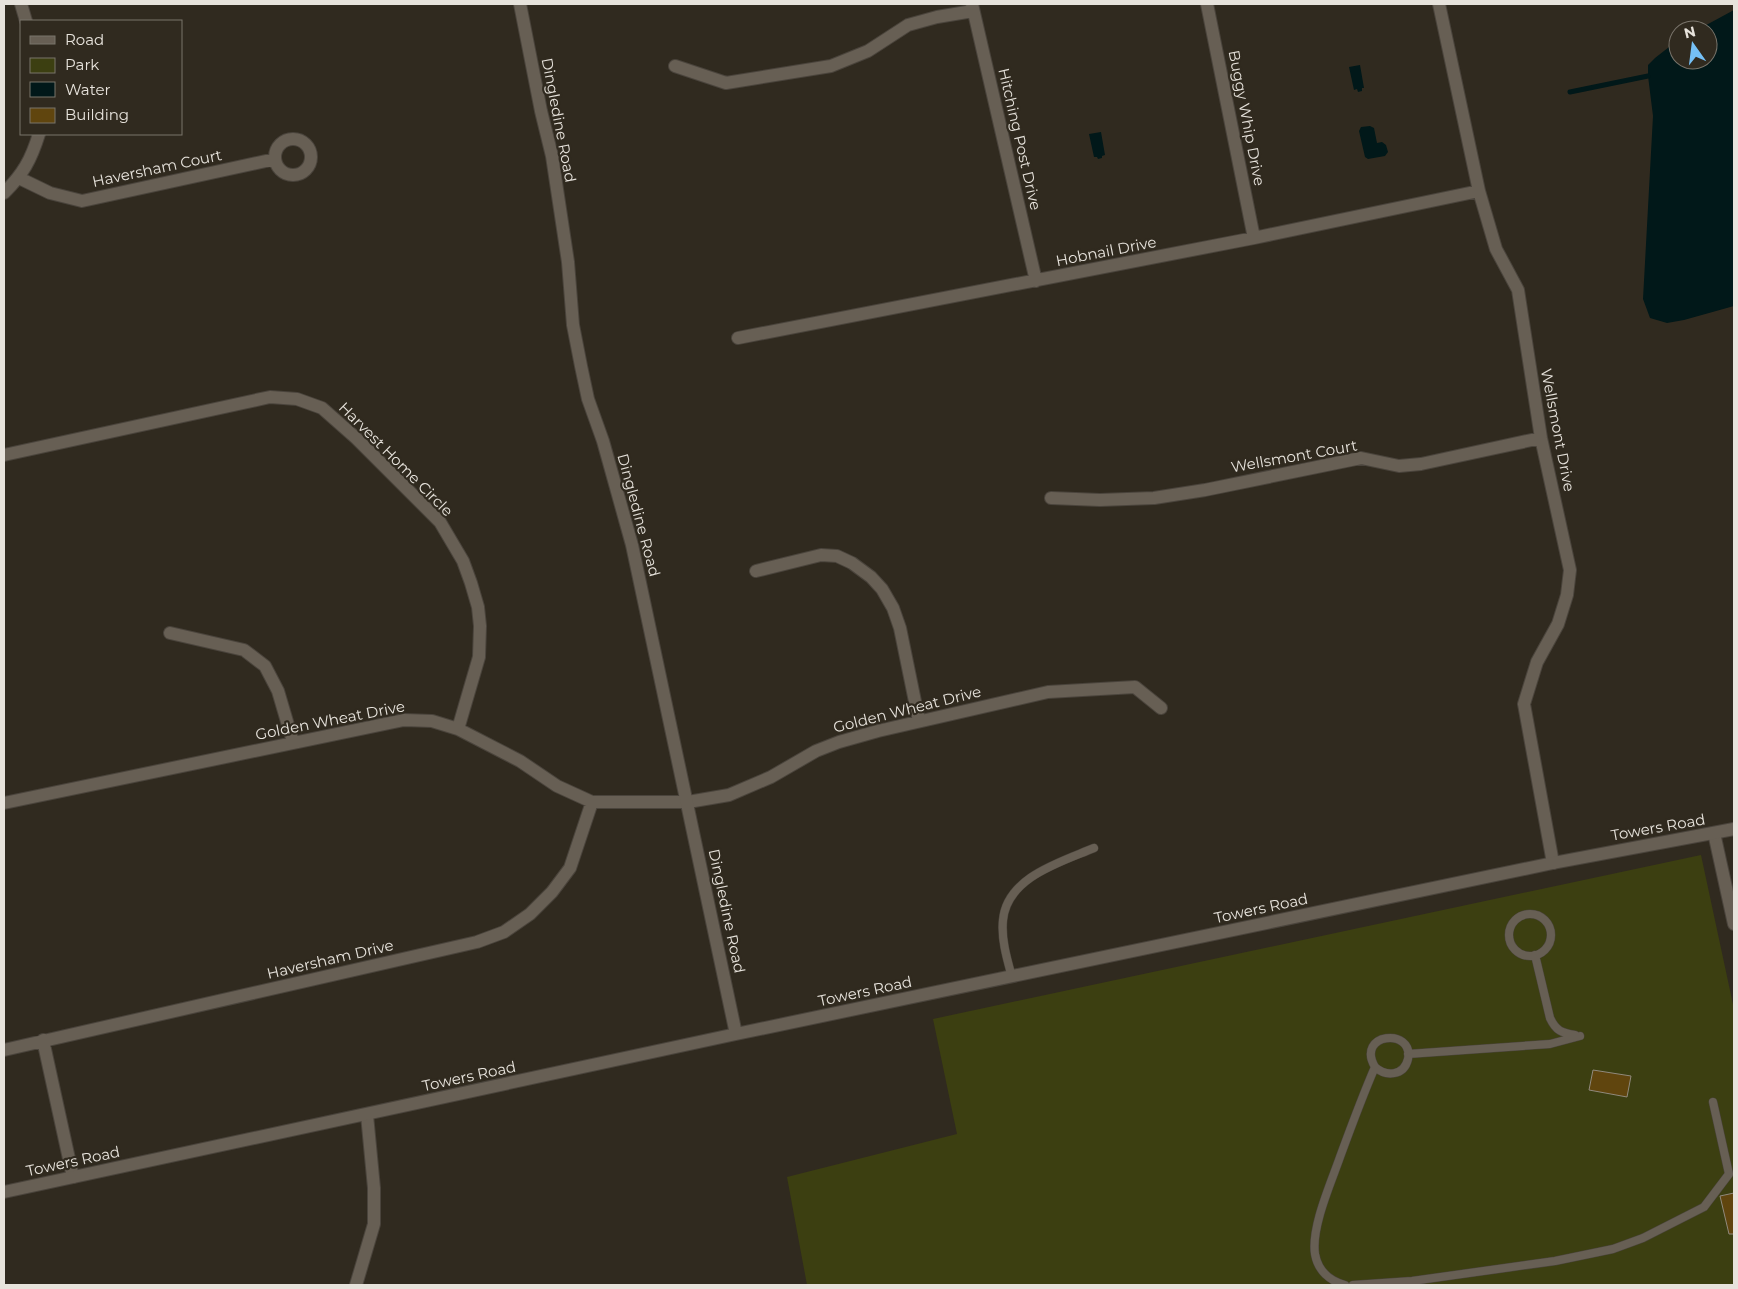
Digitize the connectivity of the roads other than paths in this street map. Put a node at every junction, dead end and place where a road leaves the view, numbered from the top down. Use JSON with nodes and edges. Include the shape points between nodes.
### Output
{"nodes":[{"id":1,"x":22,"y":4,"type":"edge"},
{"id":2,"x":520,"y":4,"type":"edge"},
{"id":3,"x":1207,"y":4,"type":"edge"},
{"id":4,"x":1439,"y":4,"type":"edge"},
{"id":5,"x":972,"y":7,"type":"edge"},
{"id":6,"x":26,"y":20,"type":"edge"},
{"id":7,"x":675,"y":66,"type":"dead end"},
{"id":8,"x":39,"y":135,"type":"edge"},
{"id":9,"x":275,"y":159,"type":"dead end"},
{"id":10,"x":19,"y":178,"type":"junction"},
{"id":11,"x":1479,"y":191,"type":"junction"},
{"id":12,"x":4,"y":193,"type":"edge"},
{"id":13,"x":1254,"y":238,"type":"junction"},
{"id":14,"x":1036,"y":281,"type":"junction"},
{"id":15,"x":738,"y":338,"type":"dead end"},
{"id":16,"x":1541,"y":438,"type":"junction"},
{"id":17,"x":4,"y":455,"type":"edge"},
{"id":18,"x":1051,"y":498,"type":"dead end"},
{"id":19,"x":756,"y":571,"type":"dead end"},
{"id":20,"x":170,"y":633,"type":"dead end"},
{"id":21,"x":1161,"y":708,"type":"dead end"},
{"id":22,"x":919,"y":721,"type":"junction"},
{"id":23,"x":458,"y":729,"type":"junction"},
{"id":24,"x":293,"y":742,"type":"junction"},
{"id":25,"x":592,"y":802,"type":"junction"},
{"id":26,"x":688,"y":802,"type":"junction"},
{"id":27,"x":4,"y":804,"type":"edge"},
{"id":28,"x":1734,"y":829,"type":"edge"},
{"id":29,"x":1714,"y":833,"type":"junction"},
{"id":30,"x":1094,"y":848,"type":"dead end"},
{"id":31,"x":1553,"y":863,"type":"junction"},
{"id":32,"x":1734,"y":924,"type":"edge"},
{"id":33,"x":1535,"y":955,"type":"junction"},
{"id":34,"x":1012,"y":977,"type":"junction"},
{"id":35,"x":736,"y":1034,"type":"junction"},
{"id":36,"x":44,"y":1040,"type":"junction"},
{"id":37,"x":4,"y":1050,"type":"edge"},
{"id":38,"x":1408,"y":1054,"type":"junction"},
{"id":39,"x":1375,"y":1067,"type":"junction"},
{"id":40,"x":1713,"y":1102,"type":"dead end"},
{"id":41,"x":368,"y":1114,"type":"junction"},
{"id":42,"x":73,"y":1177,"type":"junction"},
{"id":43,"x":4,"y":1192,"type":"edge"},
{"id":44,"x":356,"y":1285,"type":"edge"},
{"id":45,"x":1345,"y":1285,"type":"edge"},
{"id":46,"x":1353,"y":1285,"type":"edge"}],
"edges":[{"from":1,"to":6,"type":"street"},
{"from":2,"to":26,"type":"street","name":"Dingledine Road","via":[[552,156],[581,366],[632,545]]},
{"from":3,"to":13,"type":"street","name":"Buggy Whip Drive"},
{"from":4,"to":11,"type":"street","name":"Wellsmont Drive"},
{"from":5,"to":7,"type":"street","via":[[908,26],[868,51],[831,66],[726,83]]},
{"from":5,"to":14,"type":"street","name":"Hitching Post Drive"},
{"from":8,"to":10,"type":"street"},
{"from":9,"to":10,"type":"street","name":"Haversham Court","via":[[82,201],[50,193]]},
{"from":10,"to":12,"type":"street"},
{"from":11,"to":13,"type":"street","name":"Hobnail Drive"},
{"from":11,"to":16,"type":"street","name":"Wellsmont Drive","via":[[1496,249],[1518,290]]},
{"from":13,"to":14,"type":"street","name":"Hobnail Drive"},
{"from":14,"to":15,"type":"street","name":"Hobnail Drive"},
{"from":16,"to":18,"type":"street","name":"Wellsmont Court","via":[[1421,464],[1399,466],[1361,458],[1154,498]]},
{"from":16,"to":31,"type":"street","name":"Wellsmont Drive","via":[[1570,570],[1558,624],[1537,662],[1524,704]]},
{"from":17,"to":23,"type":"street","name":"Harvest Home Circle","via":[[270,397],[297,399],[322,408],[440,522],[462,561],[478,607],[480,626],[479,657]]},
{"from":19,"to":22,"type":"street","via":[[821,555],[837,556],[872,577],[893,608],[900,628]]},
{"from":20,"to":24,"type":"street","via":[[244,650],[265,666],[278,691]]},
{"from":21,"to":22,"type":"street","name":"Golden Wheat Drive","via":[[1135,687],[1048,692]]},
{"from":22,"to":26,"type":"street","name":"Golden Wheat Drive","via":[[838,742],[730,795]]},
{"from":23,"to":24,"type":"street","name":"Golden Wheat Drive","via":[[432,721],[404,720]]},
{"from":23,"to":25,"type":"street","name":"Golden Wheat Drive","via":[[520,761],[557,786]]},
{"from":24,"to":27,"type":"street","name":"Golden Wheat Drive"},
{"from":25,"to":26,"type":"street","name":"Golden Wheat Drive"},
{"from":25,"to":36,"type":"street","name":"Haversham Drive","via":[[570,868],[530,914],[504,932],[477,942]]},
{"from":26,"to":35,"type":"street","name":"Dingledine Road"},
{"from":28,"to":29,"type":"street","name":"Towers Road"},
{"from":29,"to":31,"type":"street","name":"Towers Road"},
{"from":29,"to":32,"type":"street"},
{"from":30,"to":34,"type":"lane","via":[[1033,876],[1022,884],[1006,906],[1003,920]]},
{"from":31,"to":34,"type":"street","name":"Towers Road"},
{"from":33,"to":33,"type":"lane","via":[[1547,947],[1549,927],[1540,917],[1526,915],[1511,926],[1510,940],[1522,954]]},
{"from":33,"to":38,"type":"lane","via":[[1554,1028],[1580,1036],[1550,1044]]},
{"from":34,"to":35,"type":"street","name":"Towers Road"},
{"from":35,"to":41,"type":"street","name":"Towers Road"},
{"from":36,"to":37,"type":"street","name":"Haversham Drive"},
{"from":36,"to":42,"type":"street"},
{"from":38,"to":39,"type":"lane","via":[[1406,1065],[1397,1073],[1385,1074]]},
{"from":38,"to":39,"type":"lane","via":[[1398,1039],[1380,1040],[1371,1055]]},
{"from":39,"to":45,"type":"lane","via":[[1316,1230],[1316,1254],[1323,1271],[1332,1282]]},
{"from":40,"to":46,"type":"lane","via":[[1729,1174],[1704,1207],[1684,1218],[1613,1249],[1555,1261],[1412,1281]]},
{"from":41,"to":42,"type":"street","name":"Towers Road"},
{"from":41,"to":44,"type":"street","via":[[374,1224]]},
{"from":42,"to":43,"type":"street","name":"Towers Road"}]}
